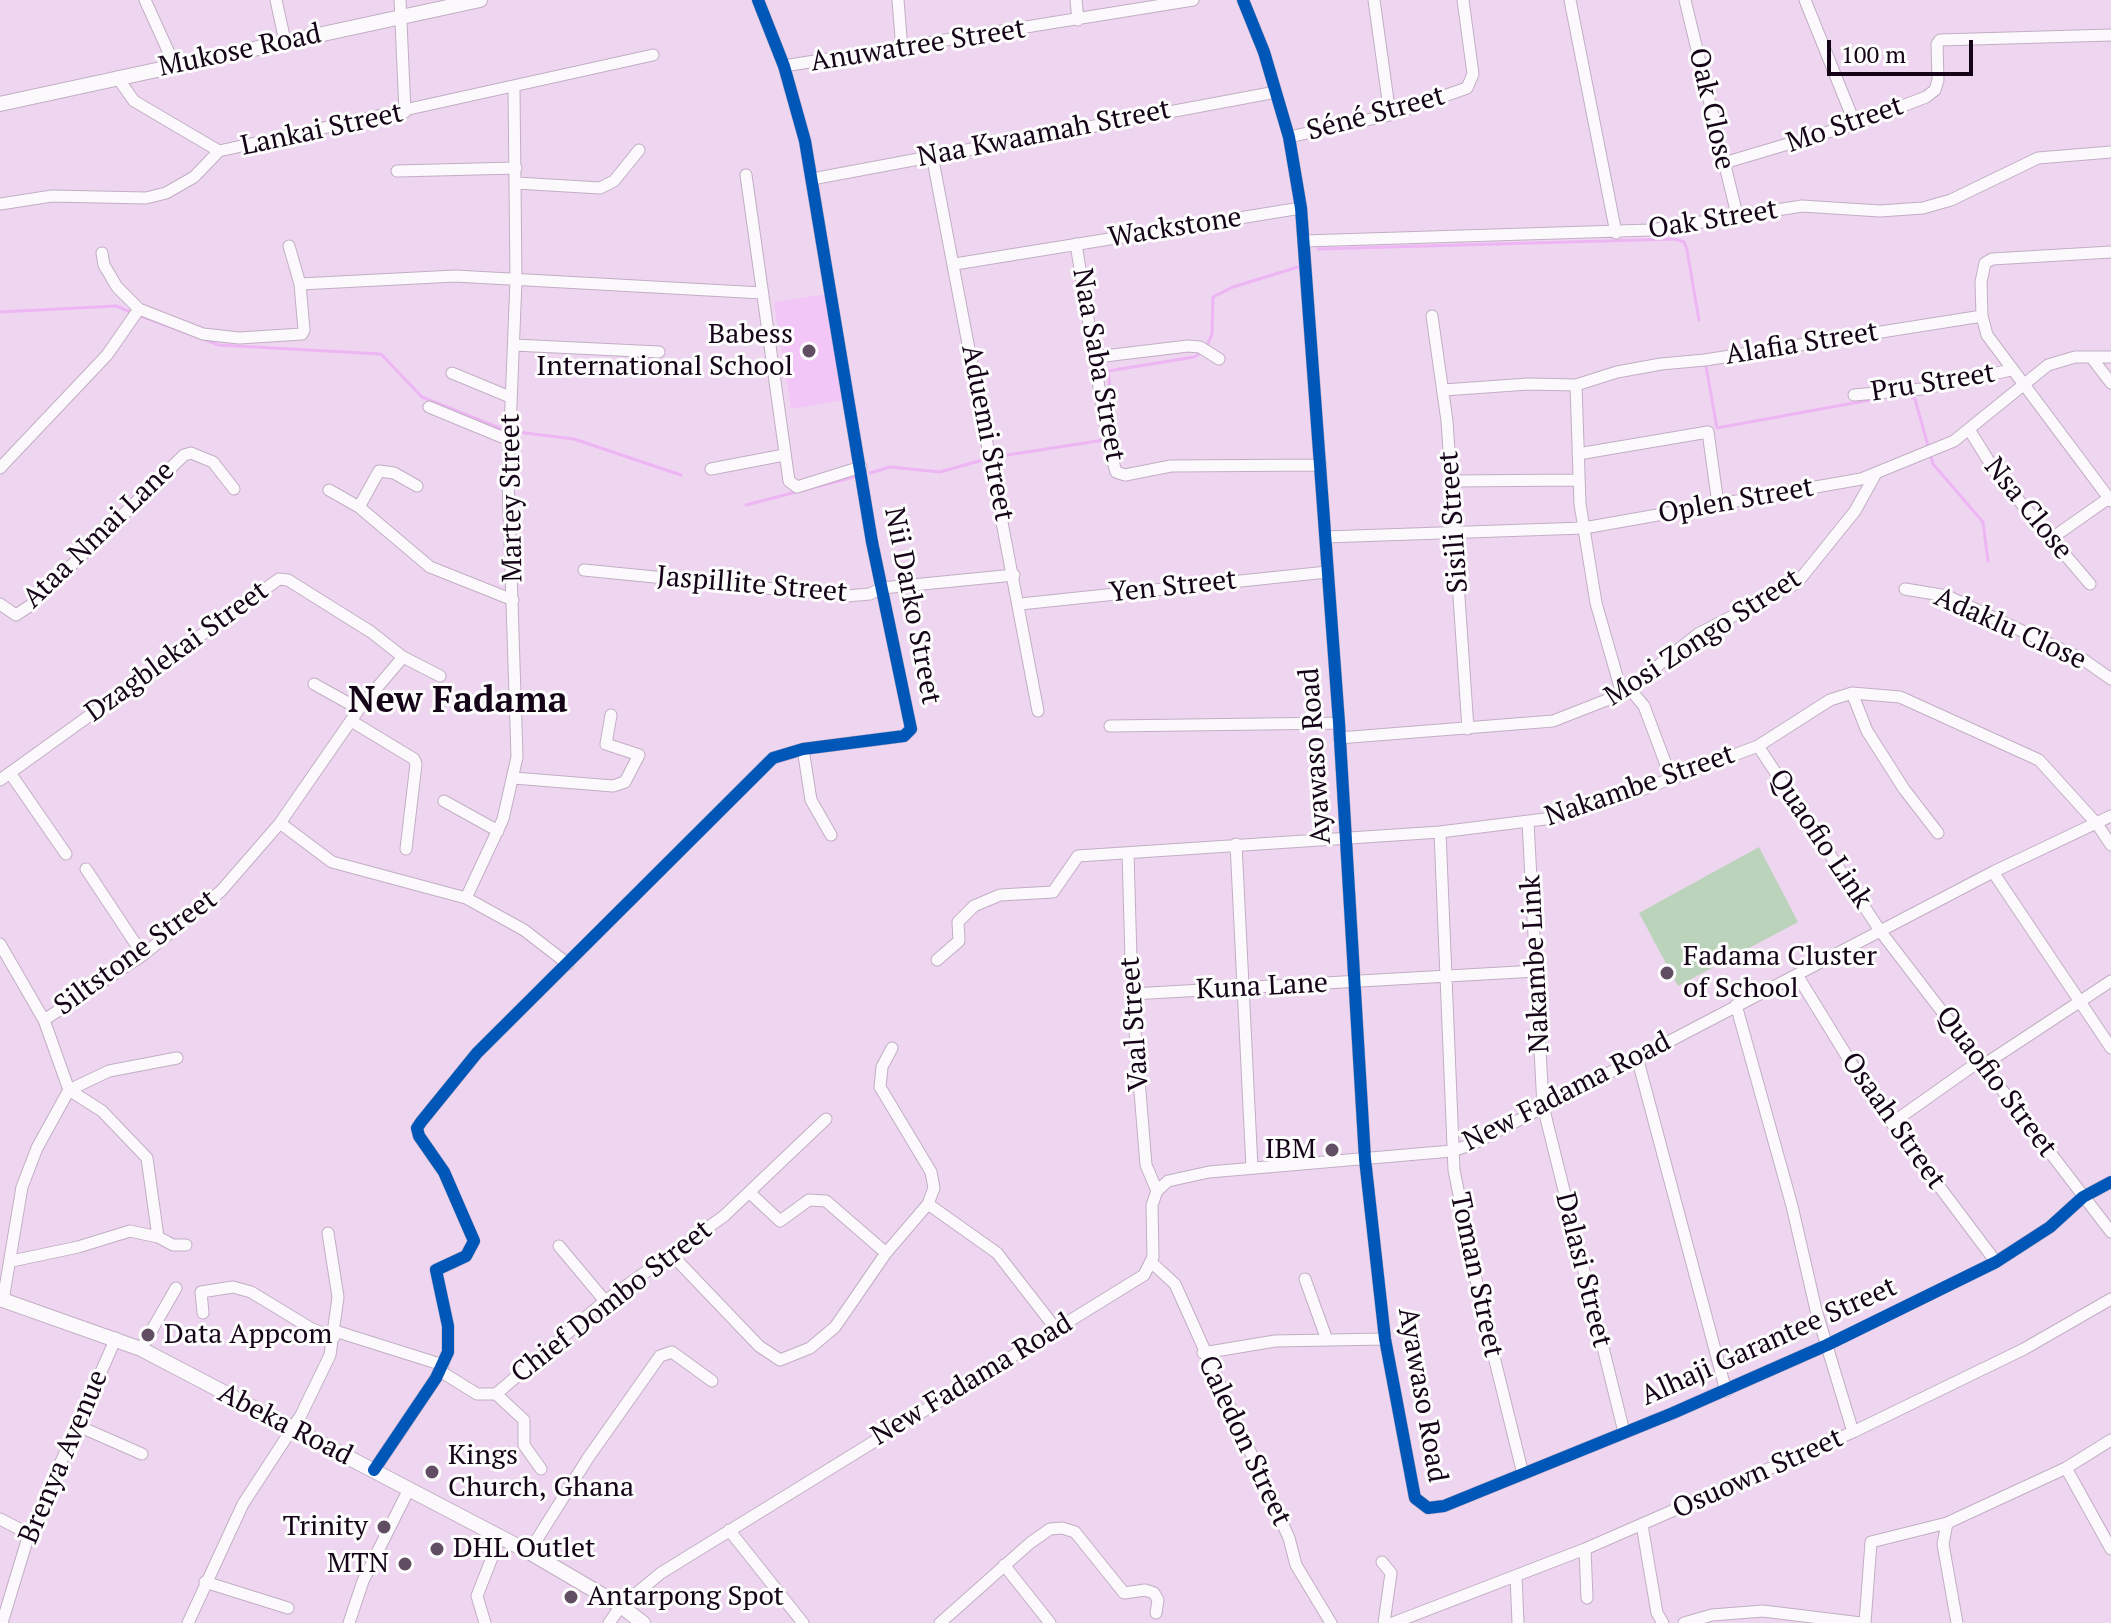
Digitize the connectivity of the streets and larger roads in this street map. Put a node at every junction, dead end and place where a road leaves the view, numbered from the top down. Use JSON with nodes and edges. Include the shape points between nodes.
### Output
{"nodes":[{"id":1,"x":145,"y":0,"type":"edge"},
{"id":2,"x":276,"y":0,"type":"edge"},
{"id":3,"x":400,"y":0,"type":"edge"},
{"id":4,"x":480,"y":0,"type":"edge"},
{"id":5,"x":758,"y":0,"type":"edge"},
{"id":6,"x":898,"y":0,"type":"edge"},
{"id":7,"x":1076,"y":0,"type":"edge"},
{"id":8,"x":1193,"y":0,"type":"edge"},
{"id":9,"x":1243,"y":0,"type":"edge"},
{"id":10,"x":1374,"y":0,"type":"edge"},
{"id":11,"x":1463,"y":0,"type":"edge"},
{"id":12,"x":1570,"y":0,"type":"edge"},
{"id":13,"x":1685,"y":0,"type":"edge"},
{"id":14,"x":1805,"y":0,"type":"edge"},
{"id":15,"x":401,"y":19,"type":"junction"},
{"id":16,"x":1078,"y":20,"type":"junction"},
{"id":17,"x":2111,"y":35,"type":"edge"},
{"id":18,"x":285,"y":41,"type":"junction"},
{"id":19,"x":902,"y":50,"type":"junction"},
{"id":20,"x":653,"y":55,"type":"dead end"},
{"id":21,"x":174,"y":64,"type":"junction"},
{"id":22,"x":784,"y":66,"type":"junction"},
{"id":23,"x":117,"y":77,"type":"junction"},
{"id":24,"x":514,"y":88,"type":"junction"},
{"id":25,"x":1276,"y":92,"type":"junction"},
{"id":26,"x":0,"y":104,"type":"edge"},
{"id":27,"x":405,"y":112,"type":"junction"},
{"id":28,"x":1390,"y":115,"type":"junction"},
{"id":29,"x":1855,"y":124,"type":"junction"},
{"id":30,"x":1289,"y":137,"type":"junction"},
{"id":31,"x":639,"y":150,"type":"dead end"},
{"id":32,"x":219,"y":151,"type":"junction"},
{"id":33,"x":2111,"y":152,"type":"edge"},
{"id":34,"x":932,"y":155,"type":"junction"},
{"id":35,"x":1724,"y":163,"type":"junction"},
{"id":36,"x":516,"y":168,"type":"junction"},
{"id":37,"x":397,"y":171,"type":"dead end"},
{"id":38,"x":746,"y":175,"type":"dead end"},
{"id":39,"x":812,"y":179,"type":"junction"},
{"id":40,"x":516,"y":183,"type":"junction"},
{"id":41,"x":0,"y":204,"type":"edge"},
{"id":42,"x":1301,"y":208,"type":"junction"},
{"id":43,"x":1738,"y":219,"type":"junction"},
{"id":44,"x":1616,"y":233,"type":"junction"},
{"id":45,"x":1304,"y":241,"type":"junction"},
{"id":46,"x":1076,"y":244,"type":"junction"},
{"id":47,"x":289,"y":246,"type":"dead end"},
{"id":48,"x":2111,"y":252,"type":"edge"},
{"id":49,"x":102,"y":253,"type":"dead end"},
{"id":50,"x":955,"y":264,"type":"junction"},
{"id":51,"x":516,"y":281,"type":"junction"},
{"id":52,"x":300,"y":284,"type":"junction"},
{"id":53,"x":762,"y":293,"type":"junction"},
{"id":54,"x":138,"y":310,"type":"junction"},
{"id":55,"x":1432,"y":316,"type":"dead end"},
{"id":56,"x":1982,"y":316,"type":"junction"},
{"id":57,"x":514,"y":345,"type":"junction"},
{"id":58,"x":659,"y":352,"type":"dead end"},
{"id":59,"x":1096,"y":357,"type":"junction"},
{"id":60,"x":2091,"y":357,"type":"junction"},
{"id":61,"x":2111,"y":357,"type":"edge"},
{"id":62,"x":1219,"y":359,"type":"dead end"},
{"id":63,"x":2011,"y":370,"type":"junction"},
{"id":64,"x":452,"y":373,"type":"dead end"},
{"id":65,"x":2111,"y":383,"type":"edge"},
{"id":66,"x":2021,"y":384,"type":"junction"},
{"id":67,"x":1576,"y":385,"type":"junction"},
{"id":68,"x":1444,"y":390,"type":"junction"},
{"id":69,"x":1854,"y":395,"type":"dead end"},
{"id":70,"x":510,"y":397,"type":"junction"},
{"id":71,"x":429,"y":407,"type":"dead end"},
{"id":72,"x":1970,"y":431,"type":"junction"},
{"id":73,"x":509,"y":440,"type":"junction"},
{"id":74,"x":1578,"y":454,"type":"junction"},
{"id":75,"x":784,"y":455,"type":"junction"},
{"id":76,"x":1321,"y":465,"type":"junction"},
{"id":77,"x":0,"y":468,"type":"edge"},
{"id":78,"x":711,"y":469,"type":"dead end"},
{"id":79,"x":861,"y":469,"type":"junction"},
{"id":80,"x":1875,"y":475,"type":"junction"},
{"id":81,"x":1578,"y":480,"type":"junction"},
{"id":82,"x":1452,"y":481,"type":"junction"},
{"id":83,"x":417,"y":486,"type":"dead end"},
{"id":84,"x":234,"y":489,"type":"dead end"},
{"id":85,"x":329,"y":490,"type":"dead end"},
{"id":86,"x":2110,"y":499,"type":"edge"},
{"id":87,"x":1718,"y":504,"type":"junction"},
{"id":88,"x":359,"y":507,"type":"junction"},
{"id":89,"x":1584,"y":528,"type":"junction"},
{"id":90,"x":1455,"y":535,"type":"junction"},
{"id":91,"x":1325,"y":537,"type":"junction"},
{"id":92,"x":2052,"y":538,"type":"junction"},
{"id":93,"x":584,"y":570,"type":"dead end"},
{"id":94,"x":1327,"y":572,"type":"junction"},
{"id":95,"x":1014,"y":575,"type":"junction"},
{"id":96,"x":2090,"y":584,"type":"dead end"},
{"id":97,"x":882,"y":588,"type":"junction"},
{"id":98,"x":1905,"y":589,"type":"dead end"},
{"id":99,"x":513,"y":600,"type":"junction"},
{"id":100,"x":0,"y":604,"type":"edge"},
{"id":101,"x":1020,"y":604,"type":"junction"},
{"id":102,"x":403,"y":657,"type":"junction"},
{"id":103,"x":440,"y":676,"type":"dead end"},
{"id":104,"x":2111,"y":679,"type":"edge"},
{"id":105,"x":314,"y":684,"type":"dead end"},
{"id":106,"x":1626,"y":691,"type":"junction"},
{"id":107,"x":1852,"y":693,"type":"junction"},
{"id":108,"x":359,"y":709,"type":"junction"},
{"id":109,"x":1038,"y":711,"type":"dead end"},
{"id":110,"x":611,"y":715,"type":"dead end"},
{"id":111,"x":353,"y":722,"type":"junction"},
{"id":112,"x":1339,"y":723,"type":"junction"},
{"id":113,"x":1110,"y":726,"type":"dead end"},
{"id":114,"x":1468,"y":729,"type":"junction"},
{"id":115,"x":1339,"y":738,"type":"junction"},
{"id":116,"x":1758,"y":746,"type":"junction"},
{"id":117,"x":803,"y":749,"type":"junction"},
{"id":118,"x":5,"y":777,"type":"edge"},
{"id":119,"x":514,"y":778,"type":"junction"},
{"id":120,"x":1671,"y":778,"type":"junction"},
{"id":121,"x":444,"y":801,"type":"dead end"},
{"id":122,"x":2111,"y":816,"type":"edge"},
{"id":123,"x":1528,"y":822,"type":"junction"},
{"id":124,"x":280,"y":823,"type":"junction"},
{"id":125,"x":2097,"y":824,"type":"junction"},
{"id":126,"x":498,"y":831,"type":"junction"},
{"id":127,"x":1440,"y":832,"type":"junction"},
{"id":128,"x":1938,"y":833,"type":"dead end"},
{"id":129,"x":831,"y":835,"type":"dead end"},
{"id":130,"x":1346,"y":836,"type":"junction"},
{"id":131,"x":1236,"y":844,"type":"junction"},
{"id":132,"x":2111,"y":845,"type":"edge"},
{"id":133,"x":406,"y":849,"type":"dead end"},
{"id":134,"x":1128,"y":853,"type":"junction"},
{"id":135,"x":66,"y":854,"type":"dead end"},
{"id":136,"x":86,"y":869,"type":"dead end"},
{"id":137,"x":1993,"y":872,"type":"junction"},
{"id":138,"x":466,"y":898,"type":"junction"},
{"id":139,"x":1881,"y":932,"type":"junction"},
{"id":140,"x":0,"y":944,"type":"edge"},
{"id":141,"x":143,"y":955,"type":"junction"},
{"id":142,"x":937,"y":960,"type":"dead end"},
{"id":143,"x":568,"y":964,"type":"junction"},
{"id":144,"x":1536,"y":971,"type":"junction"},
{"id":145,"x":1797,"y":975,"type":"junction"},
{"id":146,"x":1445,"y":976,"type":"junction"},
{"id":147,"x":2111,"y":981,"type":"edge"},
{"id":148,"x":1354,"y":982,"type":"junction"},
{"id":149,"x":1243,"y":988,"type":"junction"},
{"id":150,"x":1132,"y":994,"type":"junction"},
{"id":151,"x":2080,"y":1001,"type":"junction"},
{"id":152,"x":1736,"y":1005,"type":"junction"},
{"id":153,"x":44,"y":1020,"type":"junction"},
{"id":154,"x":892,"y":1048,"type":"dead end"},
{"id":155,"x":2111,"y":1048,"type":"edge"},
{"id":156,"x":1637,"y":1057,"type":"junction"},
{"id":157,"x":177,"y":1058,"type":"dead end"},
{"id":158,"x":1983,"y":1062,"type":"junction"},
{"id":159,"x":69,"y":1090,"type":"junction"},
{"id":160,"x":1543,"y":1106,"type":"junction"},
{"id":161,"x":826,"y":1119,"type":"dead end"},
{"id":162,"x":1892,"y":1123,"type":"junction"},
{"id":163,"x":1452,"y":1151,"type":"junction"},
{"id":164,"x":1365,"y":1159,"type":"junction"},
{"id":165,"x":1252,"y":1168,"type":"junction"},
{"id":166,"x":2111,"y":1182,"type":"edge"},
{"id":167,"x":1157,"y":1191,"type":"junction"},
{"id":168,"x":750,"y":1193,"type":"junction"},
{"id":169,"x":2083,"y":1197,"type":"junction"},
{"id":170,"x":928,"y":1204,"type":"junction"},
{"id":171,"x":2111,"y":1232,"type":"edge"},
{"id":172,"x":328,"y":1233,"type":"dead end"},
{"id":173,"x":158,"y":1237,"type":"junction"},
{"id":174,"x":186,"y":1245,"type":"dead end"},
{"id":175,"x":559,"y":1246,"type":"dead end"},
{"id":176,"x":886,"y":1253,"type":"junction"},
{"id":177,"x":671,"y":1254,"type":"junction"},
{"id":178,"x":12,"y":1261,"type":"junction"},
{"id":179,"x":1996,"y":1262,"type":"junction"},
{"id":180,"x":1152,"y":1263,"type":"junction"},
{"id":181,"x":1305,"y":1279,"type":"dead end"},
{"id":182,"x":176,"y":1288,"type":"dead end"},
{"id":183,"x":2111,"y":1299,"type":"edge"},
{"id":184,"x":2,"y":1300,"type":"edge"},
{"id":185,"x":605,"y":1301,"type":"junction"},
{"id":186,"x":203,"y":1313,"type":"dead end"},
{"id":187,"x":1056,"y":1329,"type":"junction"},
{"id":188,"x":335,"y":1334,"type":"junction"},
{"id":189,"x":116,"y":1338,"type":"junction"},
{"id":190,"x":1385,"y":1339,"type":"junction"},
{"id":191,"x":1327,"y":1340,"type":"junction"},
{"id":192,"x":1827,"y":1345,"type":"junction"},
{"id":193,"x":141,"y":1349,"type":"junction"},
{"id":194,"x":1203,"y":1353,"type":"junction"},
{"id":195,"x":441,"y":1368,"type":"junction"},
{"id":196,"x":712,"y":1381,"type":"dead end"},
{"id":197,"x":1726,"y":1391,"type":"junction"},
{"id":198,"x":496,"y":1394,"type":"junction"},
{"id":199,"x":76,"y":1425,"type":"junction"},
{"id":200,"x":292,"y":1429,"type":"junction"},
{"id":201,"x":1624,"y":1432,"type":"junction"},
{"id":202,"x":1853,"y":1432,"type":"junction"},
{"id":203,"x":2111,"y":1440,"type":"edge"},
{"id":204,"x":142,"y":1454,"type":"dead end"},
{"id":205,"x":2066,"y":1468,"type":"junction"},
{"id":206,"x":541,"y":1469,"type":"dead end"},
{"id":207,"x":374,"y":1470,"type":"junction"},
{"id":208,"x":1523,"y":1474,"type":"junction"},
{"id":209,"x":409,"y":1489,"type":"junction"},
{"id":210,"x":1428,"y":1508,"type":"joint"},
{"id":211,"x":0,"y":1519,"type":"edge"},
{"id":212,"x":1947,"y":1523,"type":"junction"},
{"id":213,"x":1642,"y":1525,"type":"junction"},
{"id":214,"x":729,"y":1530,"type":"junction"},
{"id":215,"x":29,"y":1534,"type":"junction"},
{"id":216,"x":500,"y":1537,"type":"junction"},
{"id":217,"x":1585,"y":1549,"type":"junction"},
{"id":218,"x":2111,"y":1549,"type":"edge"},
{"id":219,"x":529,"y":1552,"type":"junction"},
{"id":220,"x":1382,"y":1562,"type":"dead end"},
{"id":221,"x":1004,"y":1565,"type":"junction"},
{"id":222,"x":1516,"y":1576,"type":"junction"},
{"id":223,"x":205,"y":1582,"type":"junction"},
{"id":224,"x":1587,"y":1598,"type":"dead end"},
{"id":225,"x":621,"y":1606,"type":"junction"},
{"id":226,"x":288,"y":1608,"type":"dead end"},
{"id":227,"x":1156,"y":1613,"type":"dead end"},
{"id":228,"x":2,"y":1623,"type":"edge"},
{"id":229,"x":188,"y":1623,"type":"edge"},
{"id":230,"x":349,"y":1623,"type":"edge"},
{"id":231,"x":485,"y":1623,"type":"edge"},
{"id":232,"x":609,"y":1623,"type":"edge"},
{"id":233,"x":643,"y":1623,"type":"edge"},
{"id":234,"x":803,"y":1623,"type":"edge"},
{"id":235,"x":940,"y":1623,"type":"edge"},
{"id":236,"x":1050,"y":1623,"type":"edge"},
{"id":237,"x":1331,"y":1623,"type":"edge"},
{"id":238,"x":1384,"y":1623,"type":"edge"},
{"id":239,"x":1393,"y":1623,"type":"edge"},
{"id":240,"x":1518,"y":1623,"type":"edge"},
{"id":241,"x":1663,"y":1623,"type":"edge"},
{"id":242,"x":1684,"y":1623,"type":"edge"},
{"id":243,"x":1863,"y":1623,"type":"edge"},
{"id":244,"x":1957,"y":1623,"type":"edge"}],
"edges":[{"from":1,"to":21,"type":"street"},
{"from":2,"to":18,"type":"street"},
{"from":3,"to":15,"type":"street"},
{"from":4,"to":15,"type":"street","name":"Mukose Road"},
{"from":5,"to":22,"type":"street","name":"Nii Darko Street"},
{"from":6,"to":19,"type":"street"},
{"from":7,"to":16,"type":"street"},
{"from":8,"to":16,"type":"street","name":"Anuwatree Street"},
{"from":9,"to":25,"type":"street","name":"Ayawaso Road"},
{"from":10,"to":28,"type":"street"},
{"from":11,"to":28,"type":"street","name":"Séné Street","via":[[1471,85]]},
{"from":12,"to":44,"type":"street"},
{"from":13,"to":35,"type":"street","name":"Oak Close"},
{"from":14,"to":29,"type":"street"},
{"from":15,"to":18,"type":"street","name":"Mukose Road"},
{"from":15,"to":27,"type":"street"},
{"from":16,"to":19,"type":"street","name":"Anuwatree Street"},
{"from":17,"to":29,"type":"street","name":"Mo Street","via":[[1940,40],[1935,90]]},
{"from":18,"to":21,"type":"street","name":"Mukose Road"},
{"from":19,"to":22,"type":"street","name":"Anuwatree Street"},
{"from":20,"to":24,"type":"street","name":"Lankai Street"},
{"from":21,"to":23,"type":"street","name":"Mukose Road"},
{"from":22,"to":39,"type":"street","name":"Nii Darko Street"},
{"from":23,"to":26,"type":"street","name":"Mukose Road"},
{"from":23,"to":32,"type":"street","via":[[134,101]]},
{"from":24,"to":27,"type":"street","name":"Lankai Street"},
{"from":24,"to":36,"type":"street","name":"Martey Street"},
{"from":25,"to":30,"type":"street","name":"Ayawaso Road"},
{"from":25,"to":34,"type":"street","name":"Naa Kwaamah Street"},
{"from":27,"to":32,"type":"street","name":"Lankai Street"},
{"from":28,"to":30,"type":"street","name":"Séné Street"},
{"from":29,"to":35,"type":"street","name":"Mo Street"},
{"from":30,"to":42,"type":"street","name":"Ayawaso Road"},
{"from":31,"to":40,"type":"street","via":[[614,181],[600,188]]},
{"from":32,"to":41,"type":"street","name":"Lankai Street","via":[[194,177],[146,198],[52,196]]},
{"from":33,"to":43,"type":"street","name":"Oak Street","via":[[2038,158],[1923,208],[1802,206]]},
{"from":34,"to":39,"type":"street","name":"Naa Kwaamah Street"},
{"from":34,"to":50,"type":"street","name":"Aduemi Street"},
{"from":35,"to":43,"type":"street","name":"Oak Close"},
{"from":36,"to":37,"type":"street"},
{"from":36,"to":40,"type":"street","name":"Martey Street"},
{"from":38,"to":53,"type":"street"},
{"from":39,"to":79,"type":"street","name":"Nii Darko Street"},
{"from":40,"to":51,"type":"street","name":"Martey Street"},
{"from":42,"to":45,"type":"street","name":"Ayawaso Road"},
{"from":42,"to":46,"type":"street","name":"Wackstone"},
{"from":43,"to":44,"type":"street","name":"Oak Street"},
{"from":44,"to":45,"type":"street","name":"Oak Street"},
{"from":45,"to":76,"type":"street","name":"Ayawaso Road"},
{"from":46,"to":50,"type":"street","name":"Wackstone"},
{"from":46,"to":59,"type":"street","name":"Naa Saba Street"},
{"from":47,"to":52,"type":"street"},
{"from":48,"to":56,"type":"street","via":[[1992,259],[1982,271]]},
{"from":49,"to":54,"type":"street","via":[[117,287]]},
{"from":50,"to":95,"type":"street","name":"Aduemi Street"},
{"from":51,"to":52,"type":"street","via":[[395,276]]},
{"from":51,"to":53,"type":"street"},
{"from":51,"to":57,"type":"street","name":"Martey Street"},
{"from":52,"to":54,"type":"street","via":[[302,334],[203,334]]},
{"from":53,"to":75,"type":"street"},
{"from":54,"to":77,"type":"street","via":[[107,355]]},
{"from":55,"to":68,"type":"street","name":"Sisili Street"},
{"from":56,"to":63,"type":"street","via":[[1987,335]]},
{"from":56,"to":67,"type":"street","name":"Alafia Street","via":[[1661,364]]},
{"from":57,"to":58,"type":"street"},
{"from":57,"to":70,"type":"street","name":"Martey Street"},
{"from":59,"to":62,"type":"street","via":[[1188,346]]},
{"from":59,"to":76,"type":"street","name":"Naa Saba Street","via":[[1114,469],[1125,475],[1171,466]]},
{"from":60,"to":61,"type":"street","name":"Oplen Street"},
{"from":60,"to":65,"type":"street"},
{"from":60,"to":66,"type":"street","name":"Oplen Street","via":[[2060,359]]},
{"from":63,"to":66,"type":"street"},
{"from":63,"to":69,"type":"street","name":"Pru Street","via":[[1922,389]]},
{"from":64,"to":70,"type":"street"},
{"from":66,"to":72,"type":"street","name":"Oplen Street"},
{"from":66,"to":86,"type":"street"},
{"from":67,"to":68,"type":"street","name":"Alafia Street"},
{"from":67,"to":74,"type":"street"},
{"from":68,"to":82,"type":"street","name":"Sisili Street"},
{"from":70,"to":73,"type":"street","name":"Martey Street"},
{"from":71,"to":73,"type":"street"},
{"from":72,"to":80,"type":"street","name":"Oplen Street"},
{"from":72,"to":92,"type":"street","name":"Nsa Close","via":[[1998,476]]},
{"from":73,"to":99,"type":"street","name":"Martey Street"},
{"from":74,"to":81,"type":"street"},
{"from":74,"to":87,"type":"street","via":[[1704,431],[1710,436]]},
{"from":75,"to":78,"type":"street"},
{"from":75,"to":79,"type":"street","via":[[797,487]]},
{"from":76,"to":91,"type":"street","name":"Ayawaso Road"},
{"from":79,"to":97,"type":"street","name":"Nii Darko Street"},
{"from":80,"to":87,"type":"street","name":"Oplen Street"},
{"from":80,"to":106,"type":"street","name":"Mosi Zongo Street","via":[[1855,511],[1797,583],[1698,634]]},
{"from":81,"to":82,"type":"street"},
{"from":81,"to":89,"type":"street"},
{"from":82,"to":90,"type":"street","name":"Sisili Street"},
{"from":83,"to":88,"type":"street","via":[[379,471]]},
{"from":84,"to":100,"type":"street","name":"Ataa Nmai Lane","via":[[213,462],[184,455],[31,605],[16,615]]},
{"from":85,"to":88,"type":"street"},
{"from":86,"to":92,"type":"street"},
{"from":87,"to":89,"type":"street","name":"Oplen Street"},
{"from":88,"to":99,"type":"street","via":[[430,567]]},
{"from":89,"to":90,"type":"street","name":"Oplen Street"},
{"from":89,"to":106,"type":"street","via":[[1596,603]]},
{"from":90,"to":91,"type":"street","name":"Oplen Street"},
{"from":90,"to":114,"type":"street","name":"Sisili Street"},
{"from":91,"to":94,"type":"street","name":"Ayawaso Road"},
{"from":92,"to":96,"type":"street","name":"Nsa Close"},
{"from":93,"to":97,"type":"street","name":"Jaspillite Street","via":[[858,596]]},
{"from":94,"to":101,"type":"street","name":"Yen Street"},
{"from":94,"to":112,"type":"street","name":"Ayawaso Road"},
{"from":95,"to":97,"type":"street","name":"Jaspillite Street"},
{"from":95,"to":101,"type":"street","name":"Aduemi Street"},
{"from":97,"to":117,"type":"street","name":"Nii Darko Street","via":[[911,729],[904,736]]},
{"from":98,"to":104,"type":"street","name":"Adaklu Close","via":[[1947,596],[2084,660]]},
{"from":99,"to":119,"type":"street","name":"Martey Street","via":[[519,731]]},
{"from":101,"to":109,"type":"street","name":"Aduemi Street"},
{"from":102,"to":103,"type":"street","name":"Dzagblekai Street"},
{"from":102,"to":108,"type":"street","name":"Siltstone Street"},
{"from":102,"to":118,"type":"street","name":"Dzagblekai Street","via":[[347,617],[279,579]]},
{"from":105,"to":108,"type":"street"},
{"from":106,"to":114,"type":"street","name":"Mosi Zongo Street","via":[[1553,721]]},
{"from":106,"to":120,"type":"street","via":[[1644,706]]},
{"from":107,"to":116,"type":"street","name":"Nakambe Street","via":[[1830,700]]},
{"from":107,"to":125,"type":"street","name":"Nakambe Street","via":[[1900,697],[2032,756]]},
{"from":107,"to":128,"type":"street","via":[[1867,731]]},
{"from":108,"to":111,"type":"street","name":"Siltstone Street"},
{"from":110,"to":119,"type":"street","via":[[606,744],[639,755],[625,782],[613,786]]},
{"from":111,"to":124,"type":"street","name":"Siltstone Street"},
{"from":111,"to":133,"type":"street","via":[[414,759]]},
{"from":112,"to":113,"type":"street"},
{"from":112,"to":115,"type":"street","name":"Ayawaso Road"},
{"from":114,"to":115,"type":"street","name":"Mosi Zongo Street"},
{"from":115,"to":130,"type":"street","name":"Ayawaso Road"},
{"from":116,"to":120,"type":"street","name":"Nakambe Street"},
{"from":116,"to":139,"type":"street","name":"Quaofio Link"},
{"from":117,"to":129,"type":"street","via":[[811,800]]},
{"from":117,"to":143,"type":"street","name":"Nii Darko Street","via":[[773,758]]},
{"from":118,"to":135,"type":"street"},
{"from":119,"to":126,"type":"street","name":"Martey Street"},
{"from":120,"to":123,"type":"street","name":"Nakambe Street","via":[[1617,799]]},
{"from":121,"to":126,"type":"street"},
{"from":122,"to":125,"type":"street","name":"New Fadama Road"},
{"from":123,"to":127,"type":"street","name":"Nakambe Street"},
{"from":123,"to":144,"type":"street","name":"Nakambe Link"},
{"from":124,"to":138,"type":"street","via":[[332,862]]},
{"from":124,"to":141,"type":"street","name":"Siltstone Street","via":[[221,891]]},
{"from":125,"to":132,"type":"street","name":"Nakambe Street"},
{"from":125,"to":137,"type":"street","name":"New Fadama Road"},
{"from":126,"to":138,"type":"street","name":"Martey Street"},
{"from":127,"to":130,"type":"street","name":"Nakambe Street"},
{"from":127,"to":146,"type":"street","name":"Toman Street"},
{"from":130,"to":131,"type":"street","name":"Nakambe Street"},
{"from":130,"to":148,"type":"street","name":"Ayawaso Road"},
{"from":131,"to":134,"type":"street","name":"Nakambe Street"},
{"from":131,"to":149,"type":"street"},
{"from":134,"to":142,"type":"street","name":"Nakambe Street","via":[[1075,857],[1053,892],[983,900],[960,919],[959,941]]},
{"from":134,"to":150,"type":"street","name":"Vaal Street"},
{"from":136,"to":141,"type":"street"},
{"from":137,"to":139,"type":"street","name":"New Fadama Road"},
{"from":137,"to":151,"type":"street"},
{"from":138,"to":143,"type":"street","via":[[524,930]]},
{"from":139,"to":145,"type":"street","name":"New Fadama Road"},
{"from":139,"to":158,"type":"street","name":"Quaofio Street"},
{"from":140,"to":153,"type":"street"},
{"from":141,"to":153,"type":"street","name":"Siltstone Street"},
{"from":143,"to":195,"type":"street","name":"Nii Darko Street","via":[[477,1053],[421,1122],[419,1136],[439,1162],[474,1241],[466,1256],[436,1270],[449,1342]]},
{"from":144,"to":146,"type":"street","name":"Kuna Lane"},
{"from":144,"to":160,"type":"street","name":"Nakambe Link"},
{"from":145,"to":152,"type":"street","name":"New Fadama Road"},
{"from":145,"to":162,"type":"street","name":"Osaah Street"},
{"from":146,"to":148,"type":"street","name":"Kuna Lane"},
{"from":146,"to":163,"type":"street","name":"Toman Street"},
{"from":147,"to":151,"type":"street"},
{"from":148,"to":149,"type":"street","name":"Kuna Lane"},
{"from":148,"to":164,"type":"street","name":"Ayawaso Road"},
{"from":149,"to":150,"type":"street","name":"Kuna Lane"},
{"from":149,"to":165,"type":"street"},
{"from":150,"to":167,"type":"street","name":"Vaal Street","via":[[1146,1165]]},
{"from":151,"to":155,"type":"street"},
{"from":151,"to":158,"type":"street"},
{"from":152,"to":156,"type":"street","name":"New Fadama Road"},
{"from":152,"to":192,"type":"street"},
{"from":153,"to":159,"type":"street"},
{"from":154,"to":170,"type":"street","via":[[880,1087],[931,1172],[934,1188]]},
{"from":156,"to":160,"type":"street","name":"New Fadama Road"},
{"from":156,"to":197,"type":"street"},
{"from":157,"to":159,"type":"street","via":[[109,1071]]},
{"from":158,"to":162,"type":"street"},
{"from":158,"to":169,"type":"street","name":"Quaofio Street"},
{"from":159,"to":173,"type":"street","via":[[102,1111],[147,1158]]},
{"from":159,"to":178,"type":"street","via":[[22,1187]]},
{"from":160,"to":163,"type":"street","name":"New Fadama Road"},
{"from":160,"to":201,"type":"street","name":"Dalasi Street"},
{"from":161,"to":168,"type":"street","name":"Chief Dombo Street"},
{"from":162,"to":179,"type":"street","name":"Osaah Street"},
{"from":163,"to":164,"type":"street","name":"New Fadama Road"},
{"from":163,"to":208,"type":"street","name":"Toman Street","via":[[1467,1242]]},
{"from":164,"to":165,"type":"street","name":"New Fadama Road"},
{"from":164,"to":190,"type":"street","name":"Ayawaso Road"},
{"from":165,"to":167,"type":"street","name":"New Fadama Road","via":[[1175,1177]]},
{"from":166,"to":169,"type":"street","name":"Alhaji Garantee Street"},
{"from":167,"to":180,"type":"street","via":[[1152,1205]]},
{"from":168,"to":176,"type":"street","via":[[780,1221],[809,1200],[826,1201]]},
{"from":168,"to":177,"type":"street","name":"Chief Dombo Street"},
{"from":169,"to":171,"type":"street","name":"Quaofio Street"},
{"from":169,"to":179,"type":"street","name":"Alhaji Garantee Street","via":[[2050,1227]]},
{"from":170,"to":176,"type":"street"},
{"from":170,"to":187,"type":"street","via":[[997,1253]]},
{"from":172,"to":188,"type":"street","via":[[338,1297]]},
{"from":173,"to":174,"type":"street"},
{"from":173,"to":178,"type":"street","via":[[130,1231]]},
{"from":175,"to":185,"type":"street"},
{"from":176,"to":177,"type":"street","via":[[835,1327],[810,1348],[780,1360],[759,1346]]},
{"from":177,"to":185,"type":"street","name":"Chief Dombo Street"},
{"from":178,"to":184,"type":"street"},
{"from":179,"to":192,"type":"street","name":"Alhaji Garantee Street"},
{"from":180,"to":187,"type":"street","name":"New Fadama Road","via":[[1139,1280]]},
{"from":180,"to":194,"type":"street","name":"Caledon Street","via":[[1175,1284]]},
{"from":181,"to":191,"type":"street"},
{"from":182,"to":193,"type":"street"},
{"from":183,"to":202,"type":"street","name":"Osuown Street","via":[[2024,1349]]},
{"from":184,"to":189,"type":"street","name":"Abeka Road"},
{"from":185,"to":198,"type":"street","name":"Chief Dombo Street"},
{"from":186,"to":188,"type":"street","name":"Chief Dombo Street","via":[[201,1292],[233,1287],[251,1292],[312,1329]]},
{"from":187,"to":214,"type":"street","name":"New Fadama Road"},
{"from":188,"to":195,"type":"street","name":"Chief Dombo Street"},
{"from":188,"to":200,"type":"street","via":[[323,1374]]},
{"from":189,"to":193,"type":"street","name":"Abeka Road"},
{"from":189,"to":199,"type":"street","name":"Brenya Avenue"},
{"from":190,"to":191,"type":"street"},
{"from":190,"to":210,"type":"street","name":"Ayawaso Road","via":[[1415,1498]]},
{"from":191,"to":194,"type":"street","via":[[1245,1344]]},
{"from":192,"to":197,"type":"street","name":"Alhaji Garantee Street"},
{"from":192,"to":202,"type":"street"},
{"from":193,"to":200,"type":"street","name":"Abeka Road"},
{"from":194,"to":237,"type":"street","name":"Caledon Street","via":[[1289,1538],[1296,1565]]},
{"from":195,"to":198,"type":"street","name":"Chief Dombo Street","via":[[477,1394]]},
{"from":195,"to":207,"type":"street"},
{"from":196,"to":219,"type":"street","via":[[672,1352],[660,1356]]},
{"from":197,"to":201,"type":"street","name":"Alhaji Garantee Street"},
{"from":198,"to":206,"type":"street","via":[[524,1420],[524,1445]]},
{"from":199,"to":204,"type":"street"},
{"from":199,"to":215,"type":"street","name":"Brenya Avenue"},
{"from":200,"to":207,"type":"street","name":"Abeka Road"},
{"from":200,"to":223,"type":"street","via":[[243,1504]]},
{"from":201,"to":208,"type":"street","name":"Alhaji Garantee Street"},
{"from":202,"to":213,"type":"street","name":"Osuown Street"},
{"from":203,"to":205,"type":"street"},
{"from":205,"to":212,"type":"street"},
{"from":205,"to":218,"type":"street"},
{"from":207,"to":209,"type":"street","name":"Abeka Road"},
{"from":208,"to":210,"type":"street","name":"Alhaji Garantee Street"},
{"from":209,"to":216,"type":"street","name":"Abeka Road"},
{"from":209,"to":230,"type":"street","via":[[363,1581]]},
{"from":211,"to":215,"type":"street"},
{"from":212,"to":243,"type":"street","via":[[1871,1542]]},
{"from":212,"to":244,"type":"street","via":[[1943,1544]]},
{"from":213,"to":217,"type":"street","name":"Osuown Street"},
{"from":213,"to":241,"type":"street"},
{"from":214,"to":225,"type":"street","name":"New Fadama Road"},
{"from":214,"to":234,"type":"street"},
{"from":215,"to":228,"type":"street","name":"Brenya Avenue"},
{"from":216,"to":219,"type":"street","name":"Abeka Road"},
{"from":216,"to":231,"type":"street","via":[[477,1596]]},
{"from":217,"to":222,"type":"street","name":"Osuown Street"},
{"from":217,"to":224,"type":"street"},
{"from":219,"to":225,"type":"street","name":"Abeka Road"},
{"from":220,"to":238,"type":"street","via":[[1391,1573]]},
{"from":221,"to":227,"type":"street","via":[[1050,1529],[1075,1532],[1124,1593],[1154,1593]]},
{"from":221,"to":235,"type":"street"},
{"from":221,"to":236,"type":"street"},
{"from":222,"to":239,"type":"street","name":"Osuown Street"},
{"from":222,"to":240,"type":"street"},
{"from":223,"to":226,"type":"street"},
{"from":223,"to":229,"type":"street"},
{"from":225,"to":232,"type":"street","name":"New Fadama Road"},
{"from":225,"to":233,"type":"street","name":"Abeka Road"},
{"from":242,"to":243,"type":"street","via":[[1763,1611]]}]}
